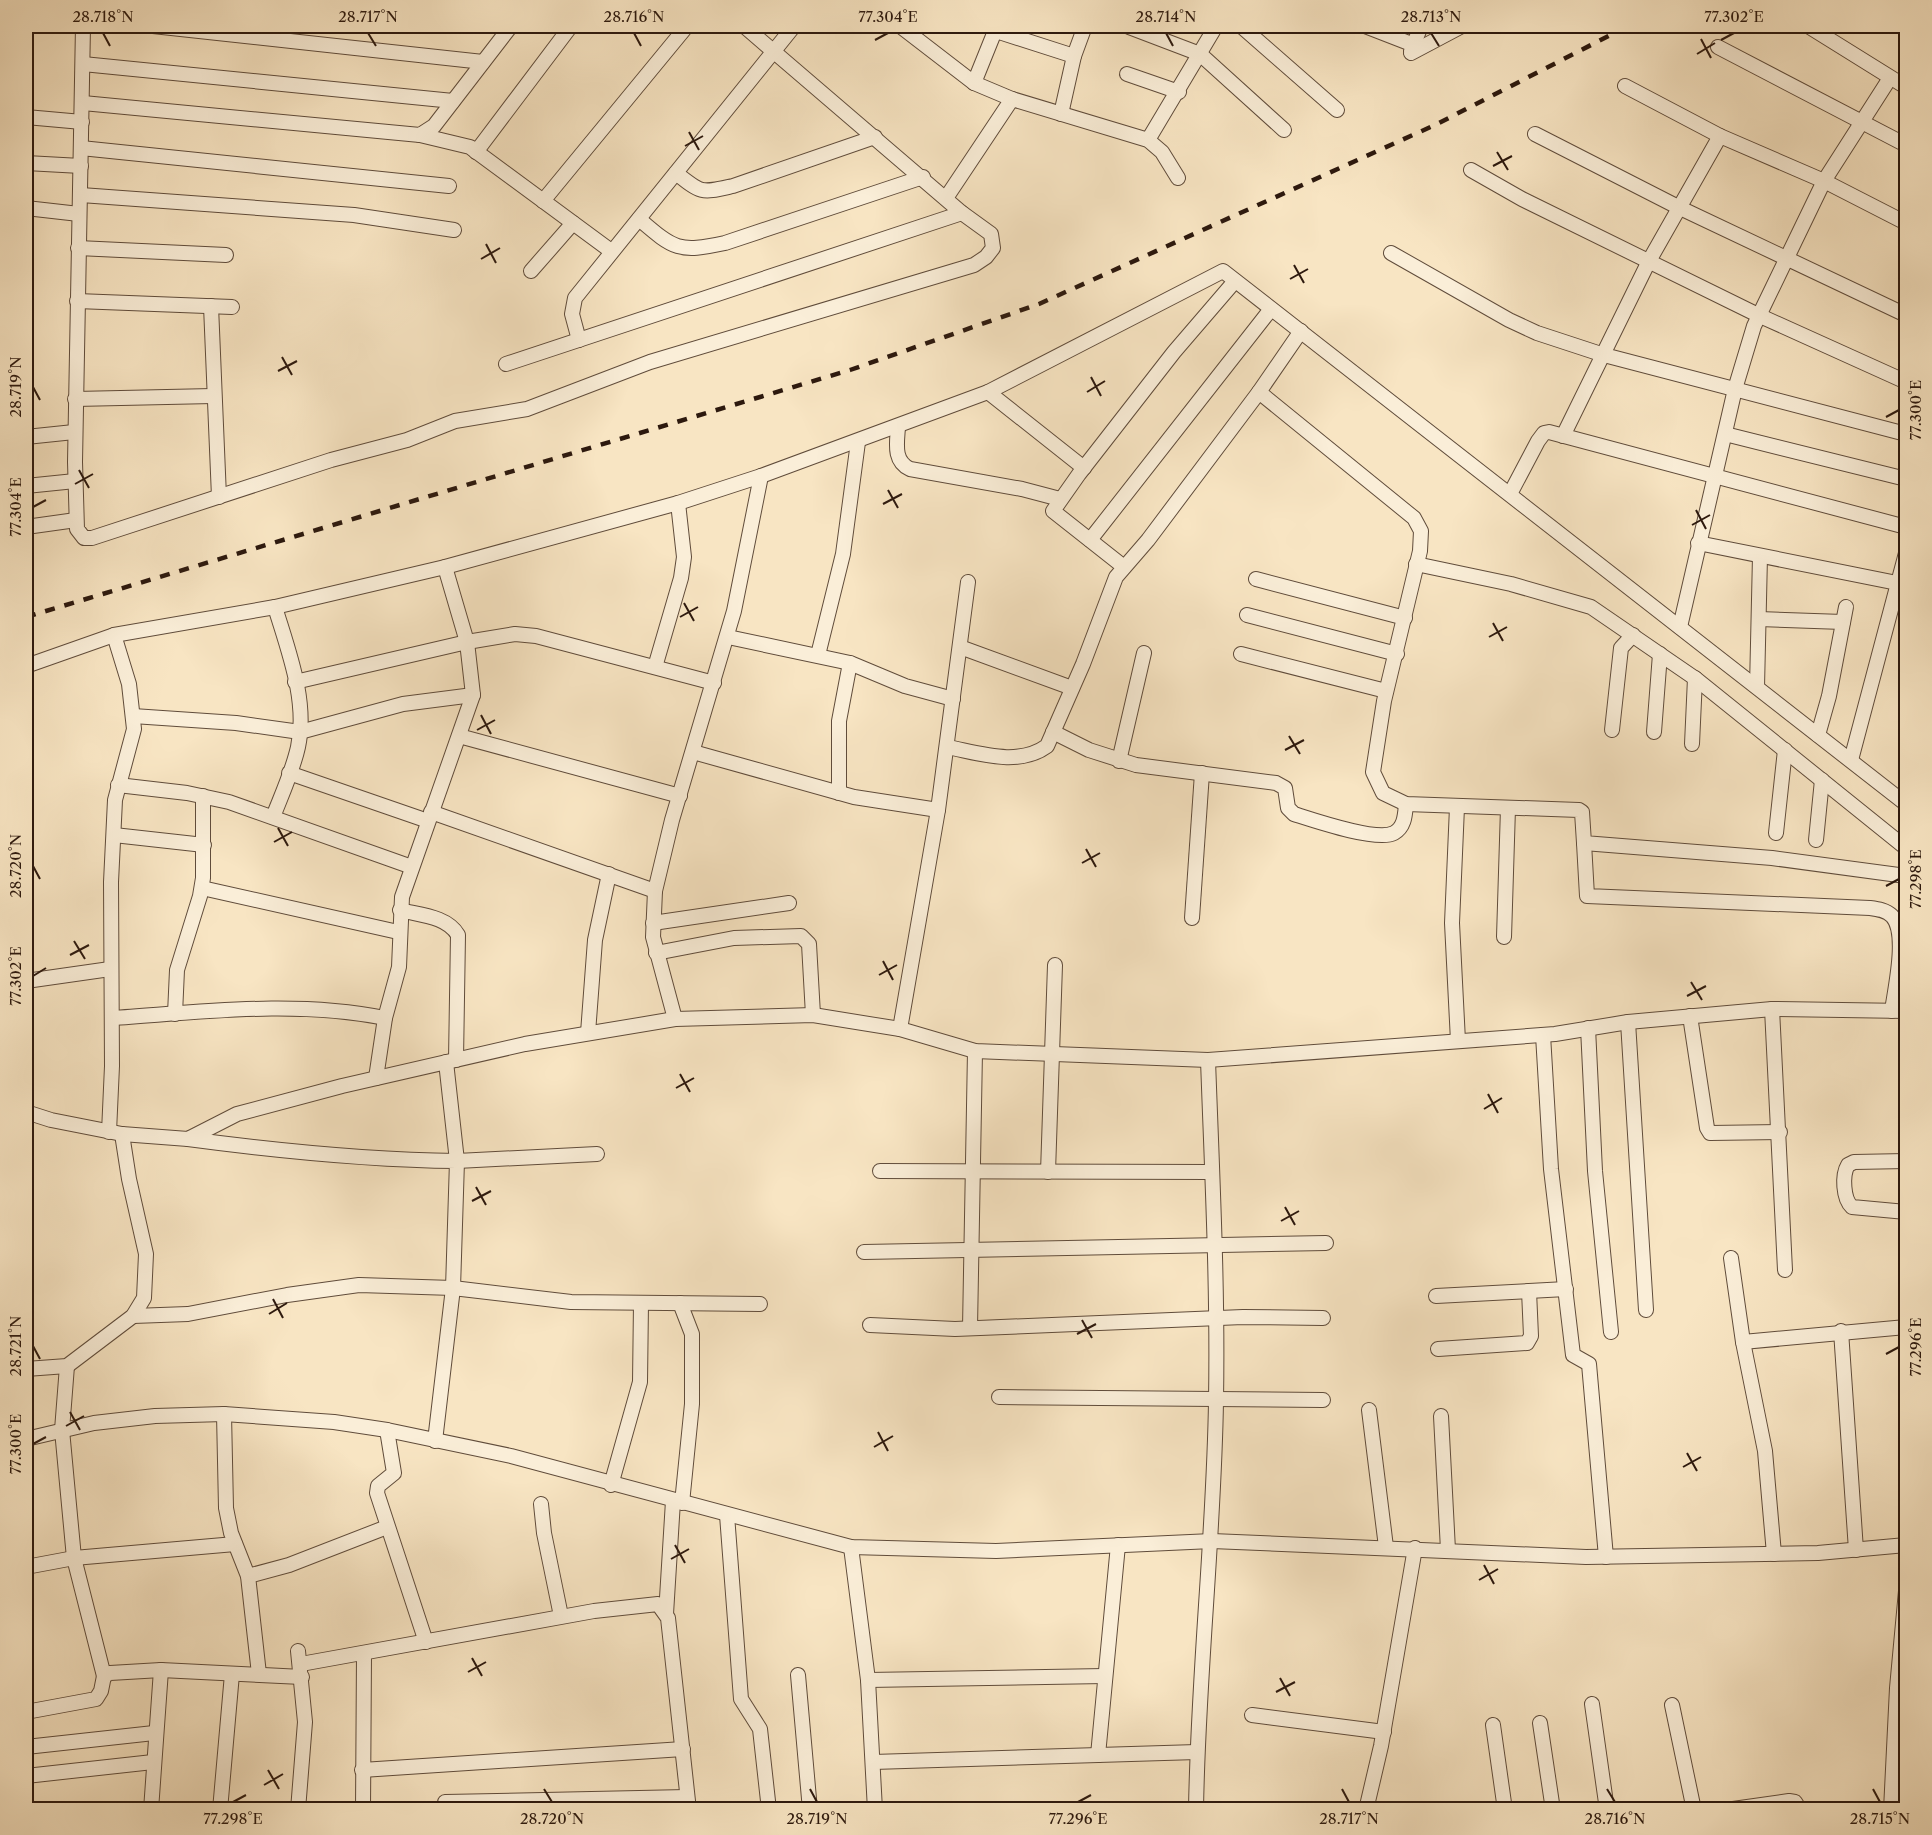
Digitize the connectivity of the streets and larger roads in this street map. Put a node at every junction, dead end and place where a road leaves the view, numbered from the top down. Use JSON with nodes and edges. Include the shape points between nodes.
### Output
{"nodes":[{"id":1,"x":83,"y":26,"type":"edge"},
{"id":2,"x":153,"y":26,"type":"edge"},
{"id":3,"x":512,"y":26,"type":"edge"},
{"id":4,"x":572,"y":26,"type":"edge"},
{"id":5,"x":687,"y":26,"type":"edge"},
{"id":6,"x":744,"y":26,"type":"edge"},
{"id":7,"x":794,"y":26,"type":"edge"},
{"id":8,"x":900,"y":26,"type":"edge"},
{"id":9,"x":1085,"y":26,"type":"edge"},
{"id":10,"x":1216,"y":26,"type":"edge"},
{"id":11,"x":1241,"y":26,"type":"edge"},
{"id":12,"x":1365,"y":26,"type":"edge"},
{"id":13,"x":1421,"y":26,"type":"edge"},
{"id":14,"x":1462,"y":26,"type":"edge"},
{"id":15,"x":1808,"y":26,"type":"edge"},
{"id":16,"x":1129,"y":27,"type":"dead end"},
{"id":17,"x":997,"y":28,"type":"edge"},
{"id":18,"x":1414,"y":45,"type":"junction"},
{"id":19,"x":1718,"y":47,"type":"dead end"},
{"id":20,"x":774,"y":50,"type":"junction"},
{"id":21,"x":1200,"y":54,"type":"junction"},
{"id":22,"x":1074,"y":56,"type":"junction"},
{"id":23,"x":483,"y":62,"type":"junction"},
{"id":24,"x":83,"y":64,"type":"junction"},
{"id":25,"x":1127,"y":74,"type":"dead end"},
{"id":26,"x":1890,"y":78,"type":"junction"},
{"id":27,"x":974,"y":83,"type":"junction"},
{"id":28,"x":1625,"y":86,"type":"dead end"},
{"id":29,"x":1906,"y":87,"type":"edge"},
{"id":30,"x":1179,"y":92,"type":"junction"},
{"id":31,"x":1012,"y":99,"type":"junction"},
{"id":32,"x":453,"y":101,"type":"junction"},
{"id":33,"x":83,"y":103,"type":"junction"},
{"id":34,"x":1337,"y":110,"type":"dead end"},
{"id":35,"x":1061,"y":114,"type":"junction"},
{"id":36,"x":26,"y":117,"type":"edge"},
{"id":37,"x":82,"y":122,"type":"junction"},
{"id":38,"x":1860,"y":123,"type":"junction"},
{"id":39,"x":1284,"y":130,"type":"dead end"},
{"id":40,"x":1534,"y":134,"type":"dead end"},
{"id":41,"x":420,"y":135,"type":"junction"},
{"id":42,"x":1720,"y":136,"type":"junction"},
{"id":43,"x":875,"y":137,"type":"junction"},
{"id":44,"x":1148,"y":140,"type":"junction"},
{"id":45,"x":1906,"y":145,"type":"edge"},
{"id":46,"x":81,"y":148,"type":"junction"},
{"id":47,"x":476,"y":152,"type":"junction"},
{"id":48,"x":26,"y":163,"type":"edge"},
{"id":49,"x":81,"y":166,"type":"junction"},
{"id":50,"x":1471,"y":170,"type":"dead end"},
{"id":51,"x":676,"y":173,"type":"junction"},
{"id":52,"x":923,"y":177,"type":"junction"},
{"id":53,"x":1178,"y":178,"type":"dead end"},
{"id":54,"x":1824,"y":181,"type":"junction"},
{"id":55,"x":449,"y":186,"type":"dead end"},
{"id":56,"x":81,"y":195,"type":"junction"},
{"id":57,"x":946,"y":198,"type":"junction"},
{"id":58,"x":543,"y":201,"type":"junction"},
{"id":59,"x":1678,"y":207,"type":"junction"},
{"id":60,"x":26,"y":208,"type":"edge"},
{"id":61,"x":962,"y":213,"type":"junction"},
{"id":62,"x":79,"y":214,"type":"junction"},
{"id":63,"x":639,"y":219,"type":"junction"},
{"id":64,"x":573,"y":223,"type":"junction"},
{"id":65,"x":1906,"y":223,"type":"edge"},
{"id":66,"x":454,"y":230,"type":"dead end"},
{"id":67,"x":78,"y":248,"type":"junction"},
{"id":68,"x":611,"y":251,"type":"junction"},
{"id":69,"x":1391,"y":252,"type":"dead end"},
{"id":70,"x":226,"y":255,"type":"dead end"},
{"id":71,"x":1786,"y":258,"type":"junction"},
{"id":72,"x":1649,"y":261,"type":"junction"},
{"id":73,"x":531,"y":271,"type":"dead end"},
{"id":74,"x":1235,"y":281,"type":"junction"},
{"id":75,"x":77,"y":301,"type":"junction"},
{"id":76,"x":211,"y":306,"type":"junction"},
{"id":77,"x":232,"y":307,"type":"dead end"},
{"id":78,"x":1271,"y":309,"type":"junction"},
{"id":79,"x":1758,"y":315,"type":"junction"},
{"id":80,"x":1906,"y":315,"type":"edge"},
{"id":81,"x":1301,"y":331,"type":"junction"},
{"id":82,"x":579,"y":340,"type":"junction"},
{"id":83,"x":1604,"y":355,"type":"junction"},
{"id":84,"x":506,"y":364,"type":"dead end"},
{"id":85,"x":1902,"y":380,"type":"dead end"},
{"id":86,"x":1735,"y":389,"type":"junction"},
{"id":87,"x":988,"y":392,"type":"junction"},
{"id":88,"x":1258,"y":392,"type":"junction"},
{"id":89,"x":213,"y":396,"type":"junction"},
{"id":90,"x":75,"y":399,"type":"junction"},
{"id":91,"x":898,"y":427,"type":"junction"},
{"id":92,"x":75,"y":432,"type":"junction"},
{"id":93,"x":1725,"y":434,"type":"junction"},
{"id":94,"x":1906,"y":434,"type":"edge"},
{"id":95,"x":1563,"y":436,"type":"junction"},
{"id":96,"x":26,"y":437,"type":"edge"},
{"id":97,"x":858,"y":442,"type":"junction"},
{"id":98,"x":1084,"y":468,"type":"junction"},
{"id":99,"x":761,"y":476,"type":"junction"},
{"id":100,"x":1715,"y":478,"type":"junction"},
{"id":101,"x":1906,"y":479,"type":"edge"},
{"id":102,"x":75,"y":481,"type":"junction"},
{"id":103,"x":26,"y":486,"type":"edge"},
{"id":104,"x":1510,"y":494,"type":"junction"},
{"id":105,"x":219,"y":497,"type":"junction"},
{"id":106,"x":1060,"y":499,"type":"junction"},
{"id":107,"x":678,"y":503,"type":"junction"},
{"id":108,"x":76,"y":520,"type":"junction"},
{"id":109,"x":26,"y":527,"type":"edge"},
{"id":110,"x":1906,"y":527,"type":"edge"},
{"id":111,"x":1090,"y":540,"type":"junction"},
{"id":112,"x":1698,"y":543,"type":"junction"},
{"id":113,"x":1906,"y":553,"type":"edge"},
{"id":114,"x":1760,"y":556,"type":"junction"},
{"id":115,"x":1416,"y":564,"type":"junction"},
{"id":116,"x":445,"y":567,"type":"junction"},
{"id":117,"x":1124,"y":567,"type":"junction"},
{"id":118,"x":1256,"y":579,"type":"dead end"},
{"id":119,"x":968,"y":582,"type":"dead end"},
{"id":120,"x":1897,"y":583,"type":"junction"},
{"id":121,"x":275,"y":607,"type":"junction"},
{"id":122,"x":1846,"y":608,"type":"dead end"},
{"id":123,"x":1247,"y":615,"type":"dead end"},
{"id":124,"x":1405,"y":618,"type":"junction"},
{"id":125,"x":1759,"y":619,"type":"junction"},
{"id":126,"x":1843,"y":622,"type":"junction"},
{"id":127,"x":1680,"y":627,"type":"junction"},
{"id":128,"x":114,"y":635,"type":"junction"},
{"id":129,"x":1634,"y":635,"type":"junction"},
{"id":130,"x":728,"y":637,"type":"junction"},
{"id":131,"x":467,"y":642,"type":"junction"},
{"id":132,"x":960,"y":647,"type":"junction"},
{"id":133,"x":1144,"y":653,"type":"dead end"},
{"id":134,"x":1241,"y":654,"type":"dead end"},
{"id":135,"x":1397,"y":654,"type":"junction"},
{"id":136,"x":1660,"y":654,"type":"junction"},
{"id":137,"x":818,"y":655,"type":"junction"},
{"id":138,"x":850,"y":663,"type":"junction"},
{"id":139,"x":26,"y":666,"type":"edge"},
{"id":140,"x":655,"y":667,"type":"junction"},
{"id":141,"x":1695,"y":678,"type":"junction"},
{"id":142,"x":296,"y":682,"type":"junction"},
{"id":143,"x":714,"y":683,"type":"junction"},
{"id":144,"x":1757,"y":687,"type":"junction"},
{"id":145,"x":1072,"y":688,"type":"junction"},
{"id":146,"x":1386,"y":691,"type":"junction"},
{"id":147,"x":473,"y":695,"type":"junction"},
{"id":148,"x":953,"y":699,"type":"junction"},
{"id":149,"x":133,"y":716,"type":"junction"},
{"id":150,"x":1612,"y":730,"type":"dead end"},
{"id":151,"x":300,"y":732,"type":"junction"},
{"id":152,"x":1053,"y":732,"type":"junction"},
{"id":153,"x":1654,"y":732,"type":"dead end"},
{"id":154,"x":1818,"y":735,"type":"junction"},
{"id":155,"x":459,"y":736,"type":"junction"},
{"id":156,"x":1692,"y":744,"type":"dead end"},
{"id":157,"x":947,"y":747,"type":"junction"},
{"id":158,"x":1785,"y":750,"type":"junction"},
{"id":159,"x":693,"y":752,"type":"junction"},
{"id":160,"x":1851,"y":760,"type":"junction"},
{"id":161,"x":1119,"y":761,"type":"junction"},
{"id":162,"x":289,"y":773,"type":"junction"},
{"id":163,"x":1202,"y":773,"type":"junction"},
{"id":164,"x":1822,"y":780,"type":"junction"},
{"id":165,"x":118,"y":785,"type":"junction"},
{"id":166,"x":839,"y":793,"type":"junction"},
{"id":167,"x":203,"y":796,"type":"junction"},
{"id":168,"x":680,"y":796,"type":"junction"},
{"id":169,"x":1406,"y":804,"type":"junction"},
{"id":170,"x":1906,"y":804,"type":"edge"},
{"id":171,"x":1457,"y":807,"type":"junction"},
{"id":172,"x":1509,"y":808,"type":"junction"},
{"id":173,"x":938,"y":810,"type":"junction"},
{"id":174,"x":273,"y":816,"type":"junction"},
{"id":175,"x":429,"y":816,"type":"junction"},
{"id":176,"x":1776,"y":833,"type":"dead end"},
{"id":177,"x":114,"y":835,"type":"junction"},
{"id":178,"x":1816,"y":840,"type":"dead end"},
{"id":179,"x":1584,"y":843,"type":"junction"},
{"id":180,"x":204,"y":845,"type":"junction"},
{"id":181,"x":1906,"y":848,"type":"edge"},
{"id":182,"x":412,"y":867,"type":"junction"},
{"id":183,"x":609,"y":874,"type":"junction"},
{"id":184,"x":1906,"y":876,"type":"edge"},
{"id":185,"x":202,"y":888,"type":"junction"},
{"id":186,"x":656,"y":891,"type":"junction"},
{"id":187,"x":789,"y":903,"type":"dead end"},
{"id":188,"x":400,"y":910,"type":"junction"},
{"id":189,"x":1192,"y":918,"type":"dead end"},
{"id":190,"x":653,"y":923,"type":"junction"},
{"id":191,"x":398,"y":932,"type":"junction"},
{"id":192,"x":1504,"y":937,"type":"dead end"},
{"id":193,"x":656,"y":953,"type":"junction"},
{"id":194,"x":1055,"y":965,"type":"dead end"},
{"id":195,"x":110,"y":969,"type":"junction"},
{"id":196,"x":26,"y":981,"type":"edge"},
{"id":197,"x":1772,"y":1009,"type":"junction"},
{"id":198,"x":1892,"y":1011,"type":"junction"},
{"id":199,"x":1906,"y":1011,"type":"edge"},
{"id":200,"x":175,"y":1014,"type":"junction"},
{"id":201,"x":813,"y":1015,"type":"junction"},
{"id":202,"x":1690,"y":1016,"type":"junction"},
{"id":203,"x":112,"y":1018,"type":"junction"},
{"id":204,"x":385,"y":1018,"type":"junction"},
{"id":205,"x":675,"y":1019,"type":"junction"},
{"id":206,"x":1628,"y":1022,"type":"junction"},
{"id":207,"x":1588,"y":1028,"type":"junction"},
{"id":208,"x":900,"y":1029,"type":"junction"},
{"id":209,"x":588,"y":1033,"type":"junction"},
{"id":210,"x":1543,"y":1035,"type":"junction"},
{"id":211,"x":1458,"y":1041,"type":"junction"},
{"id":212,"x":975,"y":1051,"type":"junction"},
{"id":213,"x":1051,"y":1053,"type":"junction"},
{"id":214,"x":1208,"y":1060,"type":"junction"},
{"id":215,"x":451,"y":1061,"type":"junction"},
{"id":216,"x":376,"y":1078,"type":"junction"},
{"id":217,"x":26,"y":1112,"type":"edge"},
{"id":218,"x":1780,"y":1132,"type":"junction"},
{"id":219,"x":116,"y":1133,"type":"junction"},
{"id":220,"x":188,"y":1139,"type":"junction"},
{"id":221,"x":597,"y":1154,"type":"dead end"},
{"id":222,"x":457,"y":1161,"type":"junction"},
{"id":223,"x":1906,"y":1161,"type":"edge"},
{"id":224,"x":880,"y":1171,"type":"dead end"},
{"id":225,"x":974,"y":1171,"type":"junction"},
{"id":226,"x":1048,"y":1172,"type":"junction"},
{"id":227,"x":1212,"y":1172,"type":"junction"},
{"id":228,"x":1906,"y":1212,"type":"edge"},
{"id":229,"x":1326,"y":1243,"type":"dead end"},
{"id":230,"x":1213,"y":1246,"type":"junction"},
{"id":231,"x":972,"y":1250,"type":"junction"},
{"id":232,"x":864,"y":1252,"type":"dead end"},
{"id":233,"x":1731,"y":1258,"type":"dead end"},
{"id":234,"x":1785,"y":1270,"type":"dead end"},
{"id":235,"x":453,"y":1288,"type":"junction"},
{"id":236,"x":1566,"y":1289,"type":"junction"},
{"id":237,"x":1529,"y":1291,"type":"junction"},
{"id":238,"x":1436,"y":1296,"type":"dead end"},
{"id":239,"x":641,"y":1303,"type":"junction"},
{"id":240,"x":680,"y":1303,"type":"junction"},
{"id":241,"x":760,"y":1304,"type":"dead end"},
{"id":242,"x":1646,"y":1310,"type":"dead end"},
{"id":243,"x":134,"y":1316,"type":"junction"},
{"id":244,"x":1216,"y":1318,"type":"junction"},
{"id":245,"x":1323,"y":1318,"type":"dead end"},
{"id":246,"x":870,"y":1325,"type":"dead end"},
{"id":247,"x":1906,"y":1327,"type":"edge"},
{"id":248,"x":970,"y":1328,"type":"junction"},
{"id":249,"x":1841,"y":1331,"type":"junction"},
{"id":250,"x":1611,"y":1332,"type":"dead end"},
{"id":251,"x":1743,"y":1342,"type":"junction"},
{"id":252,"x":1438,"y":1348,"type":"dead end"},
{"id":253,"x":67,"y":1366,"type":"junction"},
{"id":254,"x":26,"y":1369,"type":"edge"},
{"id":255,"x":999,"y":1397,"type":"dead end"},
{"id":256,"x":1216,"y":1400,"type":"junction"},
{"id":257,"x":1323,"y":1400,"type":"dead end"},
{"id":258,"x":1369,"y":1410,"type":"dead end"},
{"id":259,"x":224,"y":1414,"type":"junction"},
{"id":260,"x":1441,"y":1416,"type":"dead end"},
{"id":261,"x":62,"y":1430,"type":"junction"},
{"id":262,"x":387,"y":1430,"type":"junction"},
{"id":263,"x":26,"y":1439,"type":"edge"},
{"id":264,"x":435,"y":1441,"type":"junction"},
{"id":265,"x":611,"y":1485,"type":"junction"},
{"id":266,"x":677,"y":1502,"type":"junction"},
{"id":267,"x":541,"y":1504,"type":"dead end"},
{"id":268,"x":727,"y":1515,"type":"junction"},
{"id":269,"x":387,"y":1527,"type":"junction"},
{"id":270,"x":1212,"y":1541,"type":"junction"},
{"id":271,"x":235,"y":1544,"type":"junction"},
{"id":272,"x":1118,"y":1545,"type":"junction"},
{"id":273,"x":1906,"y":1545,"type":"edge"},
{"id":274,"x":851,"y":1547,"type":"junction"},
{"id":275,"x":1386,"y":1547,"type":"junction"},
{"id":276,"x":1415,"y":1548,"type":"junction"},
{"id":277,"x":1448,"y":1550,"type":"junction"},
{"id":278,"x":1856,"y":1550,"type":"junction"},
{"id":279,"x":1774,"y":1554,"type":"junction"},
{"id":280,"x":1606,"y":1557,"type":"junction"},
{"id":281,"x":74,"y":1558,"type":"junction"},
{"id":282,"x":26,"y":1567,"type":"edge"},
{"id":283,"x":248,"y":1576,"type":"junction"},
{"id":284,"x":1906,"y":1591,"type":"edge"},
{"id":285,"x":666,"y":1614,"type":"junction"},
{"id":286,"x":561,"y":1616,"type":"junction"},
{"id":287,"x":426,"y":1642,"type":"junction"},
{"id":288,"x":364,"y":1653,"type":"junction"},
{"id":289,"x":300,"y":1664,"type":"junction"},
{"id":290,"x":161,"y":1670,"type":"junction"},
{"id":291,"x":232,"y":1674,"type":"junction"},
{"id":292,"x":259,"y":1674,"type":"junction"},
{"id":293,"x":798,"y":1675,"type":"dead end"},
{"id":294,"x":104,"y":1676,"type":"junction"},
{"id":295,"x":1105,"y":1676,"type":"junction"},
{"id":296,"x":868,"y":1680,"type":"junction"},
{"id":297,"x":1592,"y":1704,"type":"dead end"},
{"id":298,"x":1672,"y":1705,"type":"dead end"},
{"id":299,"x":26,"y":1712,"type":"edge"},
{"id":300,"x":1252,"y":1715,"type":"dead end"},
{"id":301,"x":1540,"y":1723,"type":"dead end"},
{"id":302,"x":1493,"y":1725,"type":"dead end"},
{"id":303,"x":1384,"y":1732,"type":"junction"},
{"id":304,"x":154,"y":1733,"type":"junction"},
{"id":305,"x":26,"y":1747,"type":"edge"},
{"id":306,"x":683,"y":1749,"type":"junction"},
{"id":307,"x":1197,"y":1752,"type":"junction"},
{"id":308,"x":1098,"y":1755,"type":"junction"},
{"id":309,"x":153,"y":1762,"type":"junction"},
{"id":310,"x":873,"y":1762,"type":"junction"},
{"id":311,"x":362,"y":1770,"type":"junction"},
{"id":312,"x":26,"y":1776,"type":"edge"},
{"id":313,"x":445,"y":1802,"type":"dead end"},
{"id":314,"x":688,"y":1803,"type":"edge"},
{"id":315,"x":151,"y":1809,"type":"edge"},
{"id":316,"x":220,"y":1809,"type":"edge"},
{"id":317,"x":298,"y":1809,"type":"edge"},
{"id":318,"x":363,"y":1809,"type":"edge"},
{"id":319,"x":769,"y":1809,"type":"edge"},
{"id":320,"x":810,"y":1809,"type":"edge"},
{"id":321,"x":875,"y":1809,"type":"edge"},
{"id":322,"x":1196,"y":1809,"type":"edge"},
{"id":323,"x":1366,"y":1809,"type":"edge"},
{"id":324,"x":1505,"y":1809,"type":"edge"},
{"id":325,"x":1553,"y":1809,"type":"edge"},
{"id":326,"x":1607,"y":1809,"type":"edge"},
{"id":327,"x":1694,"y":1809,"type":"edge"},
{"id":328,"x":1726,"y":1809,"type":"edge"},
{"id":329,"x":1800,"y":1809,"type":"edge"},
{"id":330,"x":1891,"y":1809,"type":"edge"}],
"edges":[{"from":1,"to":24,"type":"street"},
{"from":2,"to":23,"type":"street"},
{"from":3,"to":23,"type":"street"},
{"from":4,"to":47,"type":"street"},
{"from":5,"to":58,"type":"street"},
{"from":6,"to":20,"type":"street"},
{"from":7,"to":20,"type":"street"},
{"from":8,"to":27,"type":"street"},
{"from":9,"to":22,"type":"street"},
{"from":10,"to":21,"type":"street"},
{"from":11,"to":34,"type":"street"},
{"from":12,"to":18,"type":"street"},
{"from":13,"to":18,"type":"street"},
{"from":14,"to":18,"type":"street","via":[[1411,53]]},
{"from":15,"to":26,"type":"street"},
{"from":16,"to":21,"type":"street"},
{"from":17,"to":22,"type":"street"},
{"from":17,"to":27,"type":"street"},
{"from":19,"to":38,"type":"street"},
{"from":20,"to":43,"type":"street"},
{"from":20,"to":51,"type":"street"},
{"from":21,"to":30,"type":"street"},
{"from":21,"to":39,"type":"street"},
{"from":22,"to":35,"type":"street"},
{"from":23,"to":32,"type":"street"},
{"from":24,"to":32,"type":"street"},
{"from":24,"to":33,"type":"street"},
{"from":25,"to":30,"type":"street"},
{"from":26,"to":29,"type":"street"},
{"from":26,"to":38,"type":"street"},
{"from":27,"to":31,"type":"street"},
{"from":28,"to":42,"type":"street"},
{"from":30,"to":44,"type":"street"},
{"from":31,"to":35,"type":"street"},
{"from":31,"to":57,"type":"street"},
{"from":32,"to":41,"type":"street","via":[[434,126]]},
{"from":33,"to":37,"type":"street"},
{"from":33,"to":41,"type":"street"},
{"from":35,"to":44,"type":"street"},
{"from":36,"to":37,"type":"street"},
{"from":37,"to":46,"type":"street"},
{"from":38,"to":45,"type":"street"},
{"from":38,"to":54,"type":"street"},
{"from":40,"to":59,"type":"street"},
{"from":41,"to":47,"type":"street","via":[[447,140]]},
{"from":42,"to":54,"type":"street"},
{"from":42,"to":59,"type":"street"},
{"from":43,"to":51,"type":"street","via":[[709,192],[699,191]]},
{"from":43,"to":52,"type":"street"},
{"from":44,"to":53,"type":"street","via":[[1162,152]]},
{"from":46,"to":49,"type":"street"},
{"from":46,"to":55,"type":"street"},
{"from":47,"to":58,"type":"street"},
{"from":48,"to":49,"type":"street"},
{"from":49,"to":56,"type":"street"},
{"from":50,"to":72,"type":"street"},
{"from":51,"to":63,"type":"street"},
{"from":52,"to":57,"type":"street"},
{"from":52,"to":63,"type":"street","via":[[702,248],[675,247]]},
{"from":54,"to":65,"type":"street"},
{"from":54,"to":71,"type":"street"},
{"from":56,"to":62,"type":"street"},
{"from":56,"to":66,"type":"street","via":[[354,215]]},
{"from":57,"to":61,"type":"street"},
{"from":58,"to":64,"type":"street"},
{"from":59,"to":71,"type":"street"},
{"from":59,"to":72,"type":"street"},
{"from":60,"to":62,"type":"street"},
{"from":61,"to":82,"type":"street"},
{"from":61,"to":105,"type":"street","via":[[991,234],[994,243],[986,257],[974,265],[650,362],[527,409],[455,421],[407,440]]},
{"from":62,"to":67,"type":"street"},
{"from":63,"to":68,"type":"street"},
{"from":64,"to":68,"type":"street"},
{"from":64,"to":73,"type":"street"},
{"from":67,"to":70,"type":"street"},
{"from":67,"to":75,"type":"street"},
{"from":68,"to":82,"type":"street","via":[[575,298],[572,307]]},
{"from":69,"to":83,"type":"street","via":[[1509,320]]},
{"from":71,"to":79,"type":"street"},
{"from":71,"to":80,"type":"street"},
{"from":72,"to":79,"type":"street"},
{"from":72,"to":83,"type":"street"},
{"from":74,"to":78,"type":"street"},
{"from":74,"to":87,"type":"street","via":[[1223,271]]},
{"from":74,"to":98,"type":"street"},
{"from":75,"to":76,"type":"street"},
{"from":75,"to":90,"type":"street"},
{"from":76,"to":77,"type":"street"},
{"from":76,"to":89,"type":"street"},
{"from":78,"to":81,"type":"street"},
{"from":78,"to":111,"type":"street"},
{"from":79,"to":85,"type":"street"},
{"from":79,"to":86,"type":"street"},
{"from":81,"to":88,"type":"street"},
{"from":81,"to":104,"type":"street"},
{"from":82,"to":84,"type":"street"},
{"from":83,"to":86,"type":"street"},
{"from":83,"to":95,"type":"street"},
{"from":86,"to":93,"type":"street"},
{"from":86,"to":94,"type":"street"},
{"from":87,"to":91,"type":"street"},
{"from":87,"to":98,"type":"street"},
{"from":88,"to":115,"type":"street","via":[[1414,518],[1422,542]]},
{"from":88,"to":117,"type":"street"},
{"from":89,"to":90,"type":"street"},
{"from":89,"to":105,"type":"street"},
{"from":90,"to":92,"type":"street"},
{"from":91,"to":97,"type":"street"},
{"from":91,"to":106,"type":"street","via":[[898,458],[903,466]]},
{"from":92,"to":96,"type":"street"},
{"from":92,"to":102,"type":"street"},
{"from":93,"to":100,"type":"street"},
{"from":93,"to":101,"type":"street"},
{"from":95,"to":100,"type":"street"},
{"from":95,"to":104,"type":"street","via":[[1549,432],[1540,436]]},
{"from":97,"to":99,"type":"street"},
{"from":97,"to":137,"type":"street","via":[[843,554]]},
{"from":98,"to":106,"type":"street"},
{"from":99,"to":107,"type":"street"},
{"from":99,"to":130,"type":"street"},
{"from":100,"to":110,"type":"street"},
{"from":100,"to":112,"type":"street"},
{"from":102,"to":103,"type":"street"},
{"from":102,"to":108,"type":"street"},
{"from":104,"to":127,"type":"street"},
{"from":105,"to":108,"type":"street","via":[[92,538],[79,535]]},
{"from":106,"to":111,"type":"street","via":[[1053,511]]},
{"from":107,"to":116,"type":"street"},
{"from":107,"to":140,"type":"street","via":[[684,557]]},
{"from":108,"to":109,"type":"street"},
{"from":111,"to":117,"type":"street"},
{"from":112,"to":114,"type":"street"},
{"from":112,"to":127,"type":"street"},
{"from":113,"to":120,"type":"street"},
{"from":114,"to":120,"type":"street"},
{"from":114,"to":125,"type":"street"},
{"from":115,"to":124,"type":"street"},
{"from":115,"to":129,"type":"street","via":[[1511,584],[1591,607]]},
{"from":116,"to":121,"type":"street"},
{"from":116,"to":131,"type":"street"},
{"from":117,"to":145,"type":"street","via":[[1108,592]]},
{"from":118,"to":124,"type":"street"},
{"from":119,"to":132,"type":"street"},
{"from":120,"to":160,"type":"street"},
{"from":121,"to":128,"type":"street"},
{"from":121,"to":142,"type":"street"},
{"from":122,"to":126,"type":"street"},
{"from":123,"to":135,"type":"street"},
{"from":124,"to":135,"type":"street"},
{"from":125,"to":126,"type":"street"},
{"from":125,"to":144,"type":"street"},
{"from":126,"to":154,"type":"street"},
{"from":127,"to":144,"type":"street"},
{"from":128,"to":139,"type":"street"},
{"from":128,"to":149,"type":"street","via":[[124,662]]},
{"from":129,"to":136,"type":"street"},
{"from":129,"to":150,"type":"street","via":[[1621,648]]},
{"from":130,"to":137,"type":"street"},
{"from":130,"to":143,"type":"street"},
{"from":131,"to":140,"type":"street","via":[[515,634],[536,636]]},
{"from":131,"to":142,"type":"street"},
{"from":131,"to":147,"type":"street"},
{"from":132,"to":145,"type":"street"},
{"from":132,"to":148,"type":"street"},
{"from":133,"to":161,"type":"street"},
{"from":134,"to":146,"type":"street"},
{"from":135,"to":146,"type":"street"},
{"from":136,"to":141,"type":"street"},
{"from":136,"to":153,"type":"street"},
{"from":137,"to":138,"type":"street"},
{"from":138,"to":148,"type":"street","via":[[905,686]]},
{"from":138,"to":166,"type":"street","via":[[839,721]]},
{"from":140,"to":143,"type":"street"},
{"from":141,"to":156,"type":"street"},
{"from":141,"to":158,"type":"street"},
{"from":142,"to":151,"type":"street"},
{"from":143,"to":159,"type":"street"},
{"from":144,"to":154,"type":"street"},
{"from":145,"to":152,"type":"street"},
{"from":146,"to":169,"type":"street","via":[[1373,772],[1383,793]]},
{"from":147,"to":151,"type":"street","via":[[403,704]]},
{"from":147,"to":155,"type":"street"},
{"from":148,"to":157,"type":"street"},
{"from":149,"to":151,"type":"street"},
{"from":149,"to":165,"type":"street","via":[[131,742]]},
{"from":151,"to":162,"type":"street"},
{"from":152,"to":157,"type":"street","via":[[1047,746],[1028,755],[992,756]]},
{"from":152,"to":161,"type":"street"},
{"from":154,"to":160,"type":"street"},
{"from":155,"to":168,"type":"street"},
{"from":155,"to":175,"type":"street"},
{"from":157,"to":173,"type":"street"},
{"from":158,"to":164,"type":"street"},
{"from":158,"to":176,"type":"street"},
{"from":159,"to":166,"type":"street"},
{"from":159,"to":168,"type":"street"},
{"from":160,"to":170,"type":"street"},
{"from":161,"to":163,"type":"street"},
{"from":162,"to":174,"type":"street"},
{"from":162,"to":175,"type":"street"},
{"from":163,"to":169,"type":"street","via":[[1281,785],[1288,795],[1288,808],[1294,814],[1363,833],[1395,833],[1404,820]]},
{"from":163,"to":189,"type":"street"},
{"from":164,"to":178,"type":"street"},
{"from":164,"to":181,"type":"street"},
{"from":165,"to":167,"type":"street"},
{"from":165,"to":177,"type":"street"},
{"from":166,"to":173,"type":"street"},
{"from":167,"to":174,"type":"street"},
{"from":167,"to":180,"type":"street"},
{"from":168,"to":186,"type":"street"},
{"from":169,"to":171,"type":"street"},
{"from":171,"to":172,"type":"street"},
{"from":171,"to":211,"type":"street","via":[[1452,923]]},
{"from":172,"to":179,"type":"street","via":[[1580,810]]},
{"from":172,"to":192,"type":"street"},
{"from":173,"to":208,"type":"street"},
{"from":174,"to":182,"type":"street"},
{"from":175,"to":182,"type":"street"},
{"from":175,"to":183,"type":"street"},
{"from":177,"to":180,"type":"street"},
{"from":177,"to":195,"type":"street"},
{"from":179,"to":184,"type":"street","via":[[1772,858]]},
{"from":179,"to":198,"type":"street","via":[[1587,896],[1870,908],[1890,914],[1897,923],[1900,940]]},
{"from":180,"to":185,"type":"street"},
{"from":182,"to":188,"type":"street"},
{"from":183,"to":186,"type":"street"},
{"from":183,"to":209,"type":"street","via":[[595,940]]},
{"from":185,"to":191,"type":"street"},
{"from":185,"to":200,"type":"street","via":[[177,970]]},
{"from":186,"to":190,"type":"street"},
{"from":187,"to":190,"type":"street"},
{"from":188,"to":191,"type":"street"},
{"from":188,"to":215,"type":"street","via":[[443,921],[458,935]]},
{"from":190,"to":193,"type":"street"},
{"from":191,"to":204,"type":"street","via":[[399,968]]},
{"from":193,"to":201,"type":"street","via":[[734,938],[801,936],[809,944]]},
{"from":193,"to":205,"type":"street"},
{"from":194,"to":213,"type":"street"},
{"from":195,"to":196,"type":"street"},
{"from":195,"to":203,"type":"street"},
{"from":197,"to":198,"type":"street"},
{"from":197,"to":202,"type":"street"},
{"from":197,"to":218,"type":"street"},
{"from":198,"to":199,"type":"street"},
{"from":200,"to":203,"type":"street"},
{"from":200,"to":204,"type":"street","via":[[307,1007]]},
{"from":201,"to":205,"type":"street"},
{"from":201,"to":208,"type":"street"},
{"from":202,"to":206,"type":"street"},
{"from":202,"to":218,"type":"street","via":[[1710,1133]]},
{"from":203,"to":219,"type":"street"},
{"from":204,"to":216,"type":"street"},
{"from":205,"to":209,"type":"street"},
{"from":206,"to":207,"type":"street"},
{"from":206,"to":242,"type":"street"},
{"from":207,"to":210,"type":"street"},
{"from":207,"to":250,"type":"street","via":[[1595,1171]]},
{"from":208,"to":212,"type":"street"},
{"from":209,"to":215,"type":"street"},
{"from":210,"to":211,"type":"street"},
{"from":210,"to":236,"type":"street","via":[[1551,1169]]},
{"from":211,"to":214,"type":"street"},
{"from":212,"to":213,"type":"street"},
{"from":212,"to":225,"type":"street"},
{"from":213,"to":214,"type":"street"},
{"from":213,"to":226,"type":"street"},
{"from":214,"to":227,"type":"street"},
{"from":215,"to":216,"type":"street"},
{"from":215,"to":222,"type":"street"},
{"from":216,"to":220,"type":"street","via":[[237,1114]]},
{"from":217,"to":219,"type":"street"},
{"from":218,"to":234,"type":"street"},
{"from":219,"to":220,"type":"street"},
{"from":219,"to":243,"type":"street","via":[[147,1272],[144,1298]]},
{"from":220,"to":222,"type":"street","via":[[285,1152]]},
{"from":221,"to":222,"type":"street"},
{"from":222,"to":235,"type":"street"},
{"from":223,"to":228,"type":"street","via":[[1854,1162],[1848,1165],[1844,1176],[1846,1199],[1852,1207]]},
{"from":224,"to":225,"type":"street"},
{"from":225,"to":226,"type":"street"},
{"from":225,"to":231,"type":"street"},
{"from":226,"to":227,"type":"street"},
{"from":227,"to":230,"type":"street"},
{"from":229,"to":230,"type":"street"},
{"from":230,"to":231,"type":"street"},
{"from":230,"to":244,"type":"street"},
{"from":231,"to":232,"type":"street"},
{"from":231,"to":248,"type":"street"},
{"from":233,"to":251,"type":"street"},
{"from":235,"to":239,"type":"street","via":[[571,1302]]},
{"from":235,"to":243,"type":"street","via":[[338,1287],[188,1314]]},
{"from":235,"to":264,"type":"street"},
{"from":236,"to":237,"type":"street"},
{"from":236,"to":280,"type":"street","via":[[1573,1355],[1589,1364]]},
{"from":237,"to":238,"type":"street"},
{"from":237,"to":252,"type":"street","via":[[1531,1336],[1527,1343]]},
{"from":239,"to":240,"type":"street"},
{"from":239,"to":265,"type":"street","via":[[640,1382]]},
{"from":240,"to":241,"type":"street"},
{"from":240,"to":266,"type":"street","via":[[692,1334],[692,1404]]},
{"from":243,"to":253,"type":"street"},
{"from":244,"to":245,"type":"street"},
{"from":244,"to":248,"type":"street"},
{"from":244,"to":256,"type":"street"},
{"from":246,"to":248,"type":"street"},
{"from":247,"to":249,"type":"street"},
{"from":249,"to":251,"type":"street"},
{"from":249,"to":278,"type":"street"},
{"from":251,"to":279,"type":"street","via":[[1765,1451]]},
{"from":253,"to":254,"type":"street"},
{"from":253,"to":261,"type":"street"},
{"from":255,"to":256,"type":"street"},
{"from":256,"to":257,"type":"street"},
{"from":256,"to":270,"type":"street"},
{"from":258,"to":275,"type":"street"},
{"from":259,"to":261,"type":"street","via":[[155,1416]]},
{"from":259,"to":262,"type":"street"},
{"from":259,"to":271,"type":"street","via":[[226,1508]]},
{"from":260,"to":277,"type":"street"},
{"from":261,"to":263,"type":"street"},
{"from":261,"to":281,"type":"street"},
{"from":262,"to":264,"type":"street"},
{"from":262,"to":269,"type":"street","via":[[394,1473],[377,1489]]},
{"from":264,"to":265,"type":"street","via":[[511,1456]]},
{"from":265,"to":266,"type":"street"},
{"from":266,"to":268,"type":"street"},
{"from":266,"to":285,"type":"street"},
{"from":267,"to":286,"type":"street"},
{"from":268,"to":274,"type":"street"},
{"from":268,"to":319,"type":"street","via":[[741,1699],[760,1729]]},
{"from":269,"to":283,"type":"street","via":[[289,1566]]},
{"from":269,"to":287,"type":"street"},
{"from":270,"to":272,"type":"street"},
{"from":270,"to":275,"type":"street"},
{"from":270,"to":307,"type":"street"},
{"from":271,"to":281,"type":"street"},
{"from":271,"to":283,"type":"street"},
{"from":272,"to":274,"type":"street","via":[[996,1551]]},
{"from":272,"to":295,"type":"street"},
{"from":273,"to":278,"type":"street"},
{"from":274,"to":296,"type":"street"},
{"from":275,"to":276,"type":"street"},
{"from":276,"to":277,"type":"street"},
{"from":276,"to":303,"type":"street"},
{"from":277,"to":280,"type":"street"},
{"from":278,"to":279,"type":"street"},
{"from":279,"to":280,"type":"street"},
{"from":281,"to":282,"type":"street"},
{"from":281,"to":294,"type":"street"},
{"from":283,"to":292,"type":"street"},
{"from":284,"to":330,"type":"street"},
{"from":285,"to":286,"type":"street","via":[[658,1604],[649,1603]]},
{"from":285,"to":306,"type":"street"},
{"from":286,"to":287,"type":"street"},
{"from":287,"to":288,"type":"street"},
{"from":288,"to":289,"type":"street"},
{"from":288,"to":311,"type":"street"},
{"from":289,"to":292,"type":"street"},
{"from":289,"to":317,"type":"street","via":[[306,1722]]},
{"from":290,"to":291,"type":"street"},
{"from":290,"to":294,"type":"street","via":[[110,1672]]},
{"from":290,"to":304,"type":"street"},
{"from":291,"to":292,"type":"street"},
{"from":291,"to":316,"type":"street"},
{"from":293,"to":320,"type":"street"},
{"from":294,"to":299,"type":"street","via":[[96,1698]]},
{"from":295,"to":296,"type":"street"},
{"from":295,"to":308,"type":"street"},
{"from":296,"to":310,"type":"street"},
{"from":297,"to":326,"type":"street"},
{"from":298,"to":327,"type":"street"},
{"from":300,"to":303,"type":"street"},
{"from":301,"to":325,"type":"street"},
{"from":302,"to":324,"type":"street"},
{"from":303,"to":323,"type":"street"},
{"from":304,"to":305,"type":"street"},
{"from":304,"to":309,"type":"street"},
{"from":306,"to":311,"type":"street"},
{"from":306,"to":314,"type":"street"},
{"from":307,"to":308,"type":"street"},
{"from":307,"to":322,"type":"street"},
{"from":308,"to":310,"type":"street"},
{"from":309,"to":312,"type":"street"},
{"from":309,"to":315,"type":"street"},
{"from":310,"to":321,"type":"street"},
{"from":311,"to":318,"type":"street"},
{"from":313,"to":314,"type":"street"},
{"from":328,"to":329,"type":"street","via":[[1789,1801]]}]}
